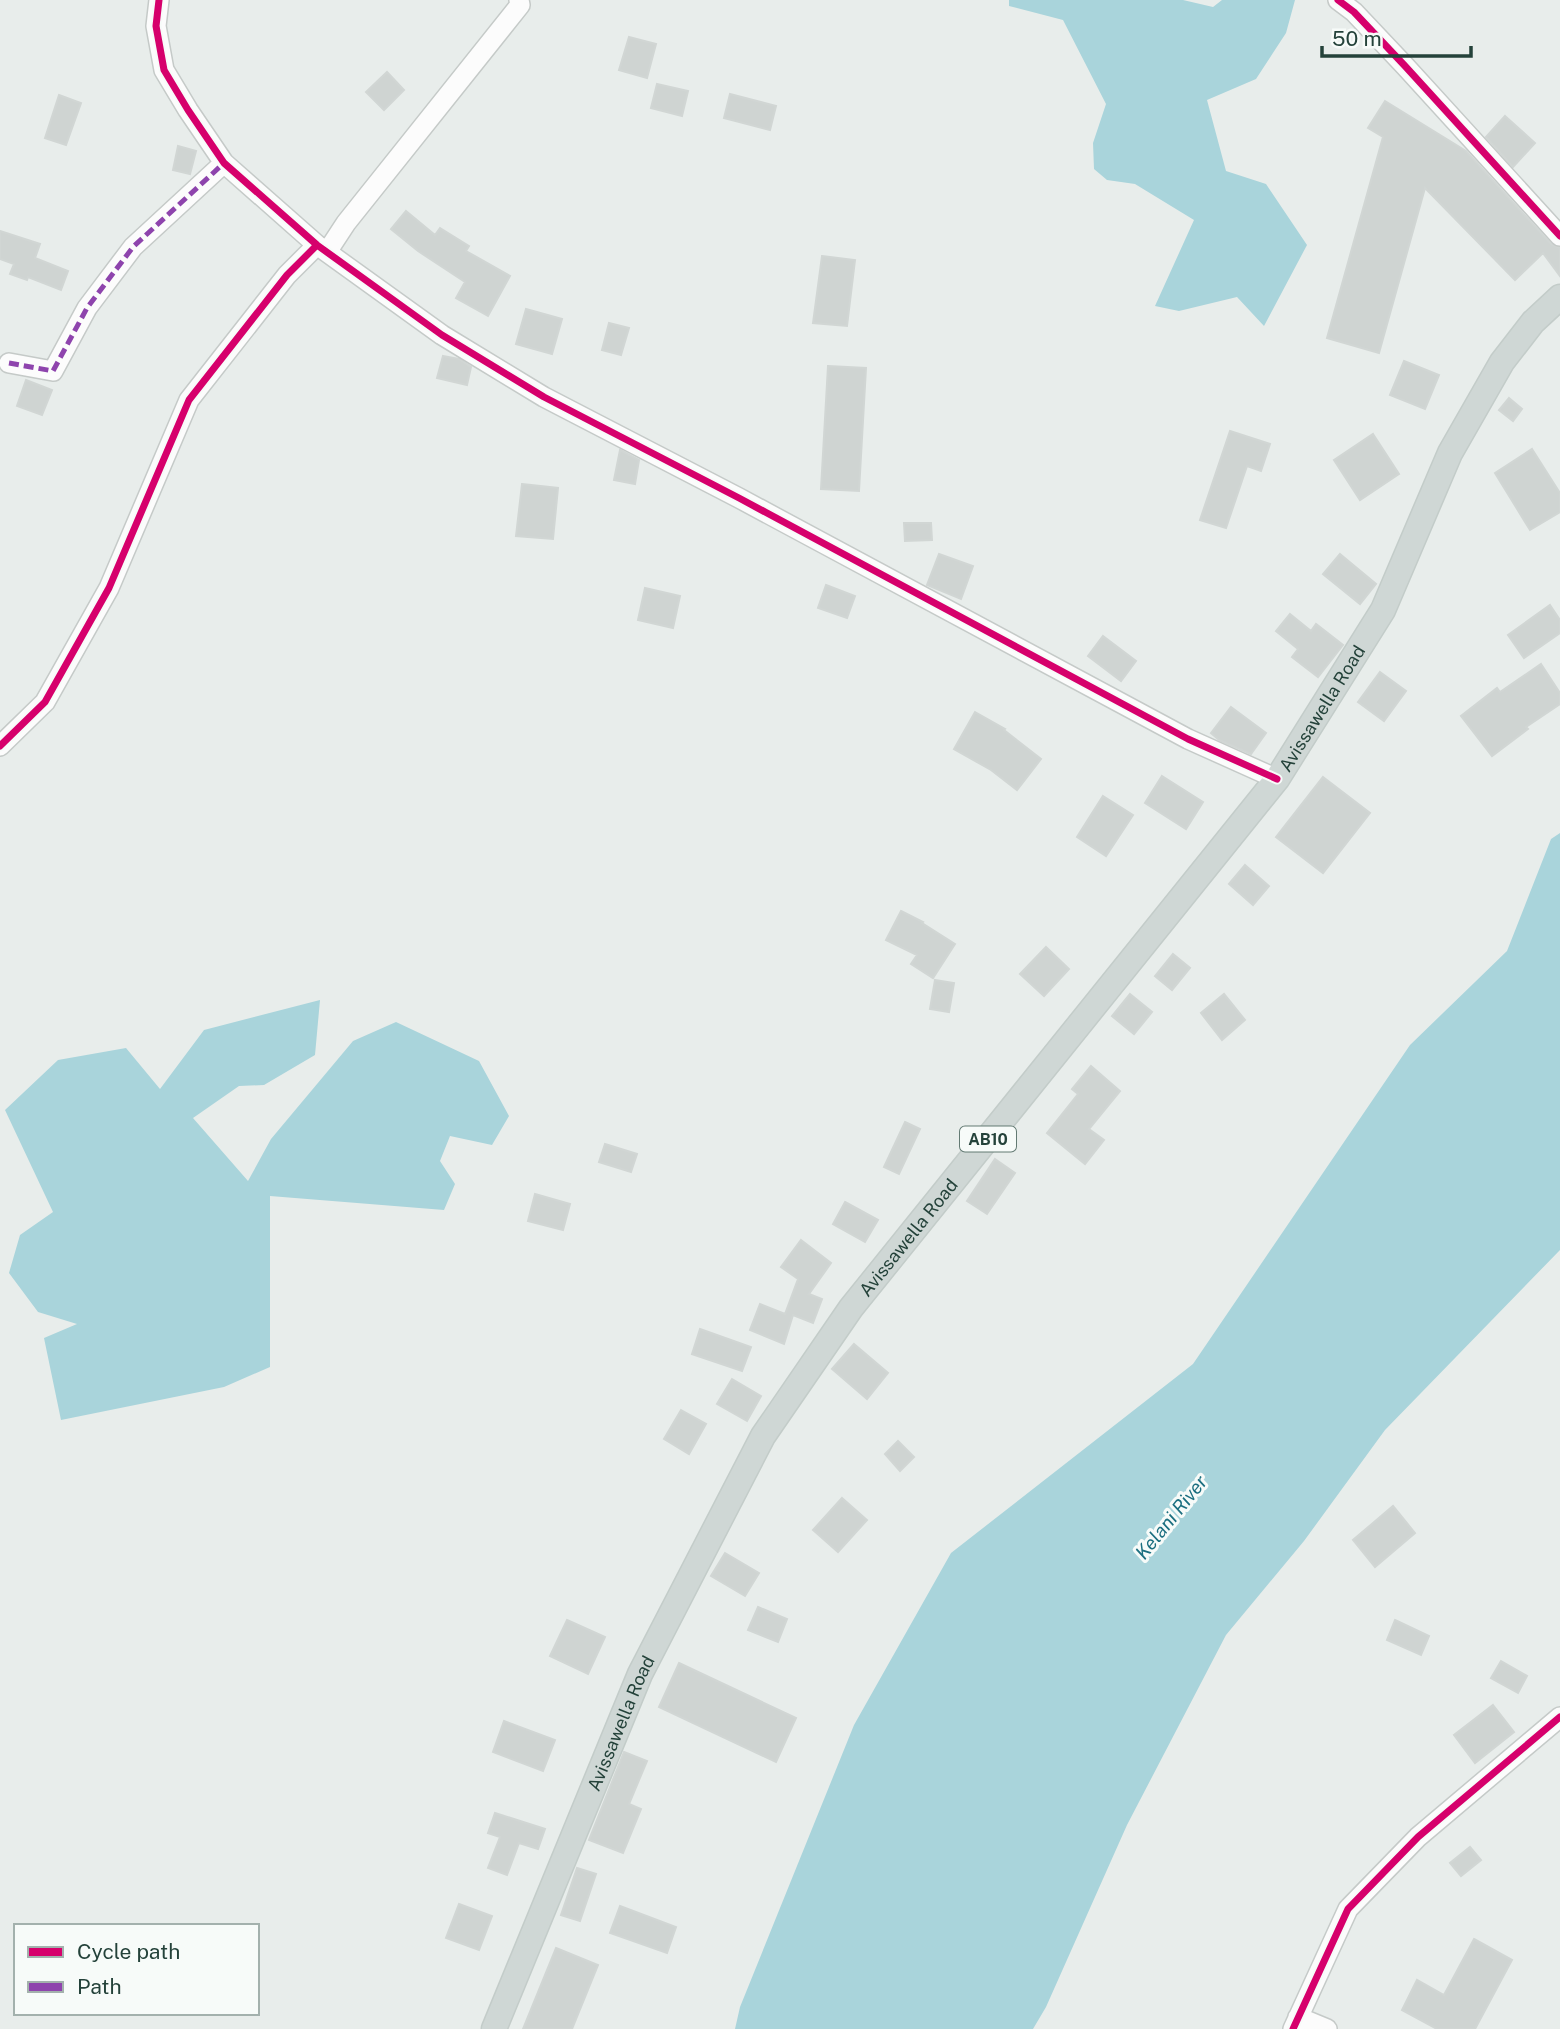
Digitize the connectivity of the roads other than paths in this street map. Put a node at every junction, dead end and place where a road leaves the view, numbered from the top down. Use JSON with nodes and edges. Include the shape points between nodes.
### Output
{"nodes":[{"id":1,"x":159,"y":0,"type":"edge"},
{"id":2,"x":519,"y":0,"type":"edge"},
{"id":3,"x":1338,"y":0,"type":"edge"},
{"id":4,"x":224,"y":163,"type":"junction"},
{"id":5,"x":1560,"y":236,"type":"edge"},
{"id":6,"x":322,"y":249,"type":"junction"},
{"id":7,"x":1560,"y":297,"type":"edge"},
{"id":8,"x":9,"y":363,"type":"dead end"},
{"id":9,"x":0,"y":746,"type":"edge"},
{"id":10,"x":1278,"y":779,"type":"junction"},
{"id":11,"x":1560,"y":1717,"type":"edge"},
{"id":12,"x":1296,"y":2023,"type":"edge"},
{"id":13,"x":494,"y":2029,"type":"edge"},
{"id":14,"x":1327,"y":2029,"type":"edge"}],
"edges":[{"from":1,"to":4,"type":"street","via":[[156,26],[164,70]]},
{"from":2,"to":6,"type":"street","via":[[520,5]]},
{"from":3,"to":5,"type":"street","via":[[1405,66]]},
{"from":4,"to":6,"type":"street"},
{"from":4,"to":8,"type":"street","via":[[134,247],[87,307],[53,371]]},
{"from":6,"to":9,"type":"street","via":[[287,275],[189,400],[109,588],[46,702]]},
{"from":6,"to":10,"type":"street","via":[[442,335],[544,397],[1188,739]]},
{"from":7,"to":10,"type":"main road","name":"Avissawella Road","number":"AB10","via":[[1533,322],[1502,362],[1450,453],[1383,610]]},
{"from":10,"to":13,"type":"main road","name":"Avissawella Road","number":"AB10","via":[[851,1308],[763,1436],[640,1674]]},
{"from":11,"to":12,"type":"street","via":[[1418,1837],[1348,1909]]},
{"from":12,"to":14,"type":"street"}]}
